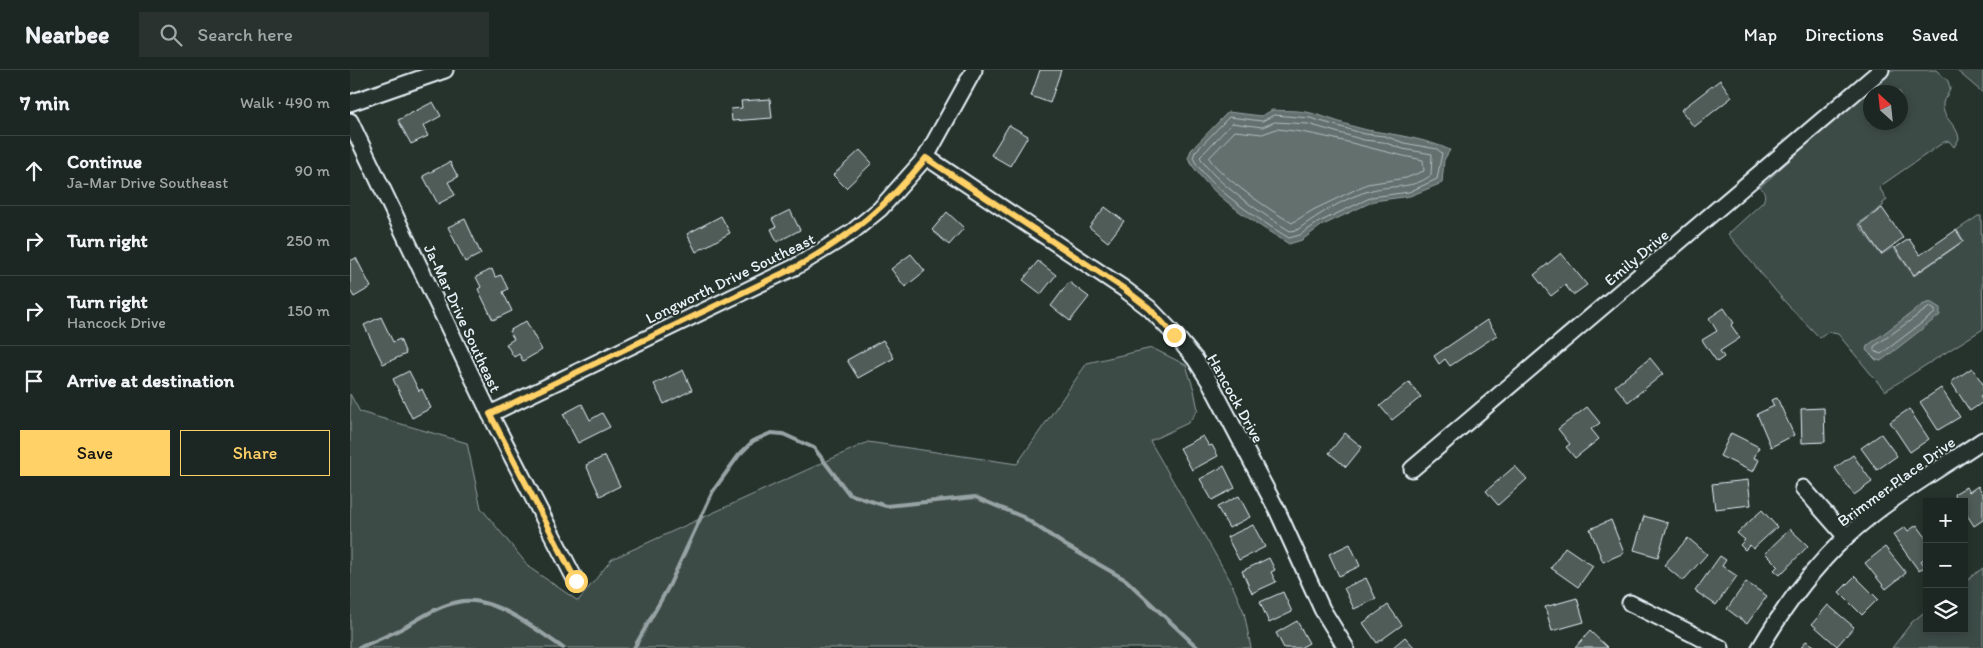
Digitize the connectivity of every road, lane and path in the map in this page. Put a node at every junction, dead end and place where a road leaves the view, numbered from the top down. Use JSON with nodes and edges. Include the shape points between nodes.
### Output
{"nodes":[{"id":1,"x":445,"y":70,"type":"edge"},
{"id":2,"x":974,"y":70,"type":"edge"},
{"id":3,"x":1881,"y":70,"type":"edge"},
{"id":4,"x":350,"y":103,"type":"edge"},
{"id":5,"x":350,"y":121,"type":"edge"},
{"id":6,"x":926,"y":158,"type":"junction"},
{"id":7,"x":490,"y":414,"type":"junction"},
{"id":8,"x":1983,"y":440,"type":"edge"},
{"id":9,"x":1412,"y":469,"type":"dead end"},
{"id":10,"x":1802,"y":488,"type":"dead end"},
{"id":11,"x":1846,"y":537,"type":"junction"},
{"id":12,"x":576,"y":581,"type":"dead end"},
{"id":13,"x":1630,"y":603,"type":"dead end"},
{"id":14,"x":1346,"y":648,"type":"edge"},
{"id":15,"x":1721,"y":648,"type":"edge"},
{"id":16,"x":1760,"y":648,"type":"edge"}],
"edges":[{"from":1,"to":4,"type":"street"},
{"from":2,"to":6,"type":"street","name":"Longworth Drive Southeast"},
{"from":3,"to":9,"type":"street","name":"Emily Drive"},
{"from":5,"to":7,"type":"street","name":"Ja-Mar Drive Southeast"},
{"from":6,"to":7,"type":"street","name":"Longworth Drive Southeast","via":[[880,209],[827,250]]},
{"from":6,"to":14,"type":"street","name":"Hancock Drive","via":[[1123,288],[1149,308],[1180,341],[1211,384],[1277,510],[1322,609]]},
{"from":7,"to":12,"type":"street","name":"Ja-Mar Drive Southeast"},
{"from":8,"to":11,"type":"street","name":"Brimmer Place Drive"},
{"from":10,"to":11,"type":"street"},
{"from":11,"to":16,"type":"street","name":"Brimmer Place Drive","via":[[1798,589]]},
{"from":13,"to":15,"type":"street"}]}
